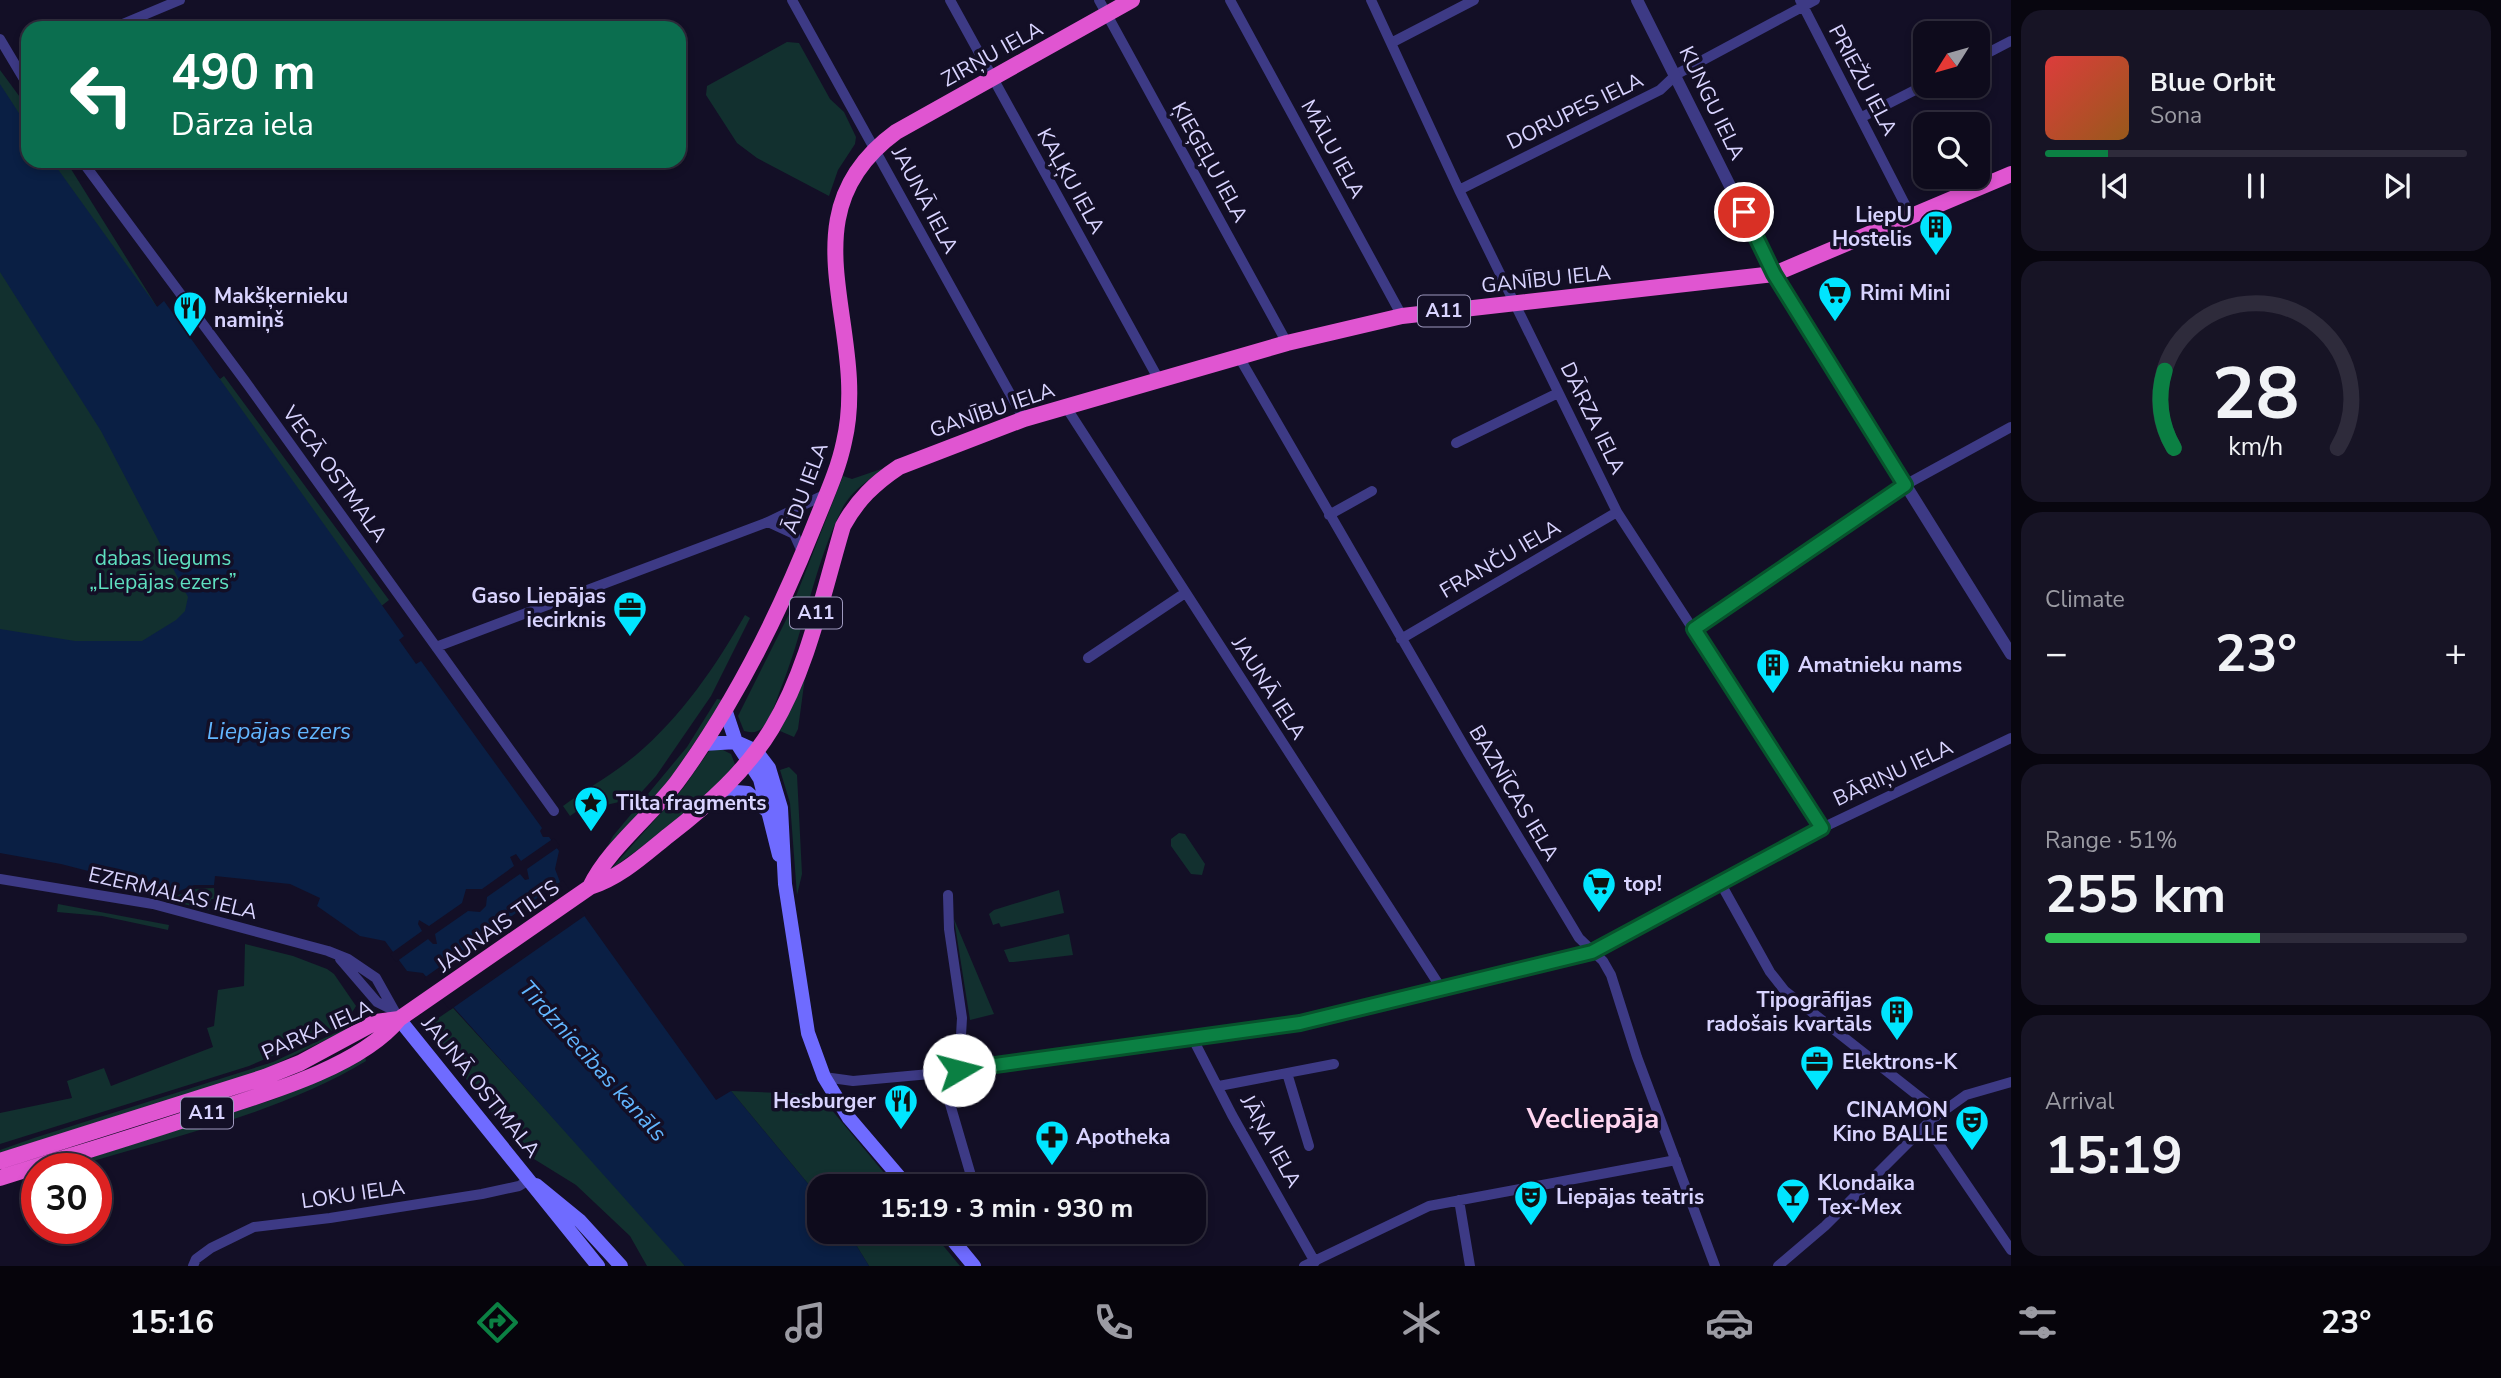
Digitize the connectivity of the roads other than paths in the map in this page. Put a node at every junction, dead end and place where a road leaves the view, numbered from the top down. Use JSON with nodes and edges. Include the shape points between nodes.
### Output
{"nodes":[{"id":1,"x":180,"y":0,"type":"edge"},
{"id":2,"x":792,"y":0,"type":"edge"},
{"id":3,"x":950,"y":0,"type":"edge"},
{"id":4,"x":1132,"y":0,"type":"edge"},
{"id":5,"x":1230,"y":0,"type":"edge"},
{"id":6,"x":1371,"y":0,"type":"edge"},
{"id":7,"x":1474,"y":0,"type":"edge"},
{"id":8,"x":1637,"y":0,"type":"edge"},
{"id":9,"x":1815,"y":0,"type":"edge"},
{"id":10,"x":1801,"y":3,"type":"edge"},
{"id":11,"x":1103,"y":7,"type":"edge"},
{"id":12,"x":130,"y":21,"type":"edge"},
{"id":13,"x":0,"y":39,"type":"edge"},
{"id":14,"x":2011,"y":41,"type":"edge"},
{"id":15,"x":1391,"y":43,"type":"junction"},
{"id":16,"x":1990,"y":52,"type":"edge"},
{"id":17,"x":21,"y":68,"type":"edge"},
{"id":18,"x":17,"y":70,"type":"junction"},
{"id":19,"x":1677,"y":74,"type":"junction"},
{"id":20,"x":21,"y":76,"type":"edge"},
{"id":21,"x":992,"y":78,"type":"junction"},
{"id":22,"x":1913,"y":91,"type":"edge"},
{"id":23,"x":1862,"y":117,"type":"junction"},
{"id":24,"x":875,"y":147,"type":"junction"},
{"id":25,"x":87,"y":168,"type":"edge"},
{"id":26,"x":2011,"y":174,"type":"edge"},
{"id":27,"x":1459,"y":190,"type":"junction"},
{"id":28,"x":1912,"y":216,"type":"junction"},
{"id":29,"x":1774,"y":274,"type":"junction"},
{"id":30,"x":1516,"y":303,"type":"junction"},
{"id":31,"x":1402,"y":316,"type":"junction"},
{"id":32,"x":1287,"y":343,"type":"junction"},
{"id":33,"x":1239,"y":357,"type":"junction"},
{"id":34,"x":1158,"y":380,"type":"junction"},
{"id":35,"x":1559,"y":393,"type":"junction"},
{"id":36,"x":1066,"y":407,"type":"junction"},
{"id":37,"x":1024,"y":419,"type":"junction"},
{"id":38,"x":2011,"y":426,"type":"edge"},
{"id":39,"x":1456,"y":443,"type":"dead end"},
{"id":40,"x":1905,"y":485,"type":"junction"},
{"id":41,"x":1372,"y":491,"type":"dead end"},
{"id":42,"x":826,"y":494,"type":"junction"},
{"id":43,"x":1618,"y":512,"type":"junction"},
{"id":44,"x":1329,"y":515,"type":"junction"},
{"id":45,"x":768,"y":522,"type":"junction"},
{"id":46,"x":803,"y":554,"type":"junction"},
{"id":47,"x":1185,"y":593,"type":"junction"},
{"id":48,"x":1694,"y":629,"type":"junction"},
{"id":49,"x":1401,"y":639,"type":"junction"},
{"id":50,"x":436,"y":646,"type":"junction"},
{"id":51,"x":2011,"y":654,"type":"edge"},
{"id":52,"x":1088,"y":657,"type":"dead end"},
{"id":53,"x":726,"y":712,"type":"junction"},
{"id":54,"x":2011,"y":738,"type":"edge"},
{"id":55,"x":736,"y":742,"type":"junction"},
{"id":56,"x":704,"y":744,"type":"junction"},
{"id":57,"x":752,"y":756,"type":"junction"},
{"id":58,"x":723,"y":791,"type":"junction"},
{"id":59,"x":554,"y":811,"type":"dead end"},
{"id":60,"x":770,"y":820,"type":"junction"},
{"id":61,"x":1822,"y":828,"type":"junction"},
{"id":62,"x":783,"y":866,"type":"junction"},
{"id":63,"x":0,"y":879,"type":"edge"},
{"id":64,"x":1721,"y":884,"type":"junction"},
{"id":65,"x":590,"y":887,"type":"junction"},
{"id":66,"x":948,"y":895,"type":"dead end"},
{"id":67,"x":1592,"y":952,"type":"junction"},
{"id":68,"x":1441,"y":988,"type":"junction"},
{"id":69,"x":395,"y":1014,"type":"junction"},
{"id":70,"x":1193,"y":1039,"type":"junction"},
{"id":71,"x":1334,"y":1064,"type":"dead end"},
{"id":72,"x":959,"y":1070,"type":"junction"},
{"id":73,"x":941,"y":1073,"type":"junction"},
{"id":74,"x":1287,"y":1073,"type":"junction"},
{"id":75,"x":824,"y":1077,"type":"junction"},
{"id":76,"x":2011,"y":1082,"type":"edge"},
{"id":77,"x":1219,"y":1086,"type":"junction"},
{"id":78,"x":1931,"y":1120,"type":"junction"},
{"id":79,"x":1309,"y":1146,"type":"dead end"},
{"id":80,"x":1676,"y":1160,"type":"junction"},
{"id":81,"x":0,"y":1161,"type":"edge"},
{"id":82,"x":897,"y":1174,"type":"edge"},
{"id":83,"x":970,"y":1174,"type":"edge"},
{"id":84,"x":0,"y":1178,"type":"edge"},
{"id":85,"x":529,"y":1180,"type":"junction"},
{"id":86,"x":1459,"y":1200,"type":"junction"},
{"id":87,"x":957,"y":1244,"type":"edge"},
{"id":88,"x":2011,"y":1250,"type":"edge"},
{"id":89,"x":1315,"y":1262,"type":"junction"},
{"id":90,"x":193,"y":1266,"type":"edge"},
{"id":91,"x":595,"y":1266,"type":"edge"},
{"id":92,"x":621,"y":1266,"type":"edge"},
{"id":93,"x":974,"y":1266,"type":"edge"},
{"id":94,"x":1304,"y":1266,"type":"edge"},
{"id":95,"x":1470,"y":1266,"type":"edge"},
{"id":96,"x":1715,"y":1266,"type":"edge"},
{"id":97,"x":1778,"y":1266,"type":"edge"}],
"edges":[{"from":1,"to":12,"type":"street"},
{"from":2,"to":24,"type":"street","name":"JAUNĀ IELA"},
{"from":3,"to":21,"type":"street","name":"KAĻĶU IELA"},
{"from":4,"to":11,"type":"highway","name":"ZIRŅU IELA","number":"A11"},
{"from":5,"to":31,"type":"street","name":"MĀLU IELA"},
{"from":6,"to":15,"type":"street","name":"DĀRZA IELA"},
{"from":7,"to":15,"type":"street"},
{"from":8,"to":19,"type":"street","name":"KUNGU IELA"},
{"from":9,"to":10,"type":"street","name":"DORUPES IELA"},
{"from":10,"to":19,"type":"street","name":"DORUPES IELA"},
{"from":10,"to":23,"type":"street","name":"PRIEŽU IELA"},
{"from":11,"to":21,"type":"highway","name":"ZIRŅU IELA","number":"A11"},
{"from":11,"to":32,"type":"street","name":"ĶIEĢEĻU IELA"},
{"from":13,"to":18,"type":"street"},
{"from":14,"to":16,"type":"street"},
{"from":15,"to":27,"type":"street","name":"DĀRZA IELA"},
{"from":17,"to":18,"type":"street"},
{"from":18,"to":20,"type":"street"},
{"from":19,"to":27,"type":"street","name":"DORUPES IELA","via":[[1660,90]]},
{"from":19,"to":29,"type":"street","name":"KUNGU IELA"},
{"from":21,"to":24,"type":"highway","name":"ZIRŅU IELA","number":"A11"},
{"from":21,"to":34,"type":"street","name":"KAĻĶU IELA"},
{"from":22,"to":23,"type":"street"},
{"from":23,"to":28,"type":"street","name":"PRIEŽU IELA"},
{"from":24,"to":37,"type":"street","name":"JAUNĀ IELA"},
{"from":24,"to":42,"type":"highway","name":"ĀDU IELA","number":"A11","via":[[841,200],[834,236],[834,265],[848,344],[850,409],[837,469]]},
{"from":25,"to":50,"type":"street","name":"VECĀ OSTMALA"},
{"from":26,"to":28,"type":"highway","name":"GANĪBU IELA","number":"A11"},
{"from":27,"to":30,"type":"street","name":"DĀRZA IELA"},
{"from":28,"to":29,"type":"highway","name":"GANĪBU IELA","number":"A11"},
{"from":29,"to":30,"type":"highway","name":"GANĪBU IELA","number":"A11"},
{"from":29,"to":40,"type":"street","name":"KUNGU IELA"},
{"from":30,"to":31,"type":"highway","name":"GANĪBU IELA","number":"A11"},
{"from":30,"to":35,"type":"street","name":"DĀRZA IELA"},
{"from":31,"to":32,"type":"highway","name":"GANĪBU IELA","number":"A11"},
{"from":32,"to":33,"type":"highway","name":"GANĪBU IELA","number":"A11"},
{"from":33,"to":34,"type":"highway","name":"GANĪBU IELA","number":"A11"},
{"from":33,"to":44,"type":"street","name":"BAZNĪCAS IELA"},
{"from":34,"to":36,"type":"highway","name":"GANĪBU IELA","number":"A11"},
{"from":35,"to":39,"type":"street"},
{"from":35,"to":43,"type":"street","name":"DĀRZA IELA"},
{"from":36,"to":37,"type":"highway","name":"GANĪBU IELA","number":"A11"},
{"from":36,"to":47,"type":"street","name":"JAUNĀ IELA"},
{"from":37,"to":57,"type":"highway","name":"GANĪBU IELA","number":"A11","via":[[921,457],[881,479],[863,496],[843,526],[797,676],[772,729]]},
{"from":38,"to":40,"type":"street"},
{"from":40,"to":48,"type":"street"},
{"from":40,"to":51,"type":"street","name":"KUNGU IELA"},
{"from":41,"to":44,"type":"street"},
{"from":42,"to":45,"type":"street"},
{"from":42,"to":46,"type":"highway","name":"ĀDU IELA","number":"A11"},
{"from":43,"to":48,"type":"street","name":"DĀRZA IELA"},
{"from":43,"to":49,"type":"street","name":"FRANČU IELA"},
{"from":44,"to":49,"type":"street","name":"BAZNĪCAS IELA"},
{"from":45,"to":46,"type":"street","via":[[794,534]]},
{"from":45,"to":50,"type":"street"},
{"from":46,"to":53,"type":"highway","name":"ĀDU IELA","number":"A11"},
{"from":47,"to":52,"type":"street"},
{"from":47,"to":68,"type":"street","name":"JAUNĀ IELA"},
{"from":48,"to":61,"type":"street","name":"DĀRZA IELA"},
{"from":49,"to":67,"type":"street","name":"BAZNĪCAS IELA","via":[[1579,938]]},
{"from":50,"to":59,"type":"street","name":"VECĀ OSTMALA"},
{"from":53,"to":55,"type":"main road"},
{"from":53,"to":56,"type":"highway","name":"ĀDU IELA","number":"A11"},
{"from":54,"to":61,"type":"street","name":"BĀRIŅU IELA"},
{"from":55,"to":56,"type":"main road"},
{"from":55,"to":57,"type":"main road"},
{"from":56,"to":65,"type":"highway","number":"A11"},
{"from":57,"to":58,"type":"highway","number":"A11"},
{"from":57,"to":60,"type":"main road"},
{"from":57,"to":62,"type":"main road","via":[[769,768],[778,794]]},
{"from":58,"to":60,"type":"main road","via":[[748,793],[760,802]]},
{"from":58,"to":65,"type":"highway","number":"A11","via":[[619,875]]},
{"from":60,"to":62,"type":"main road"},
{"from":61,"to":64,"type":"street","name":"BĀRIŅU IELA"},
{"from":62,"to":75,"type":"main road","via":[[808,1033]]},
{"from":63,"to":69,"type":"street","name":"EZERMALAS IELA","via":[[153,904],[335,953],[376,978]]},
{"from":64,"to":67,"type":"street","name":"BĀRIŅU IELA"},
{"from":64,"to":78,"type":"street","via":[[1776,981],[1926,1102]]},
{"from":65,"to":69,"type":"highway","name":"JAUNAIS TILTS","number":"A11","via":[[430,999]]},
{"from":66,"to":72,"type":"street","via":[[962,1018]]},
{"from":67,"to":68,"type":"street","name":"BĀRIŅU IELA"},
{"from":67,"to":80,"type":"street","name":"BAZNĪCAS IELA","via":[[1611,975]]},
{"from":68,"to":70,"type":"street","name":"BĀRIŅU IELA","via":[[1300,1023]]},
{"from":69,"to":81,"type":"highway","name":"PARKA IELA","number":"A11","via":[[265,1077]]},
{"from":69,"to":84,"type":"highway","name":"PARKA IELA","number":"A11","via":[[387,1035],[308,1077]]},
{"from":69,"to":85,"type":"main road","name":"JAUNĀ OSTMALA"},
{"from":70,"to":72,"type":"street","name":"BĀRIŅU IELA"},
{"from":70,"to":77,"type":"street","name":"JĀŅA IELA"},
{"from":71,"to":74,"type":"street"},
{"from":72,"to":73,"type":"street","name":"BĀRIŅU IELA"},
{"from":73,"to":75,"type":"street","name":"BĀRIŅU IELA","via":[[853,1081]]},
{"from":73,"to":83,"type":"street"},
{"from":74,"to":77,"type":"street"},
{"from":74,"to":79,"type":"street"},
{"from":75,"to":82,"type":"main road","via":[[849,1118]]},
{"from":76,"to":78,"type":"street","via":[[1966,1095]]},
{"from":77,"to":89,"type":"street","name":"JĀŅA IELA"},
{"from":78,"to":88,"type":"street","via":[[1937,1141]]},
{"from":78,"to":97,"type":"street","via":[[1825,1226]]},
{"from":80,"to":86,"type":"street"},
{"from":80,"to":96,"type":"street","name":"BAZNĪCAS IELA"},
{"from":85,"to":90,"type":"street","name":"LOKU IELA","via":[[482,1194],[254,1227],[211,1248]]},
{"from":85,"to":91,"type":"main road","name":"JAUNĀ OSTMALA"},
{"from":85,"to":92,"type":"main road","name":"JAUNĀ OSTMALA","via":[[580,1221]]},
{"from":86,"to":89,"type":"street","via":[[1429,1206]]},
{"from":86,"to":95,"type":"street"},
{"from":87,"to":93,"type":"main road"},
{"from":89,"to":94,"type":"street"}]}
